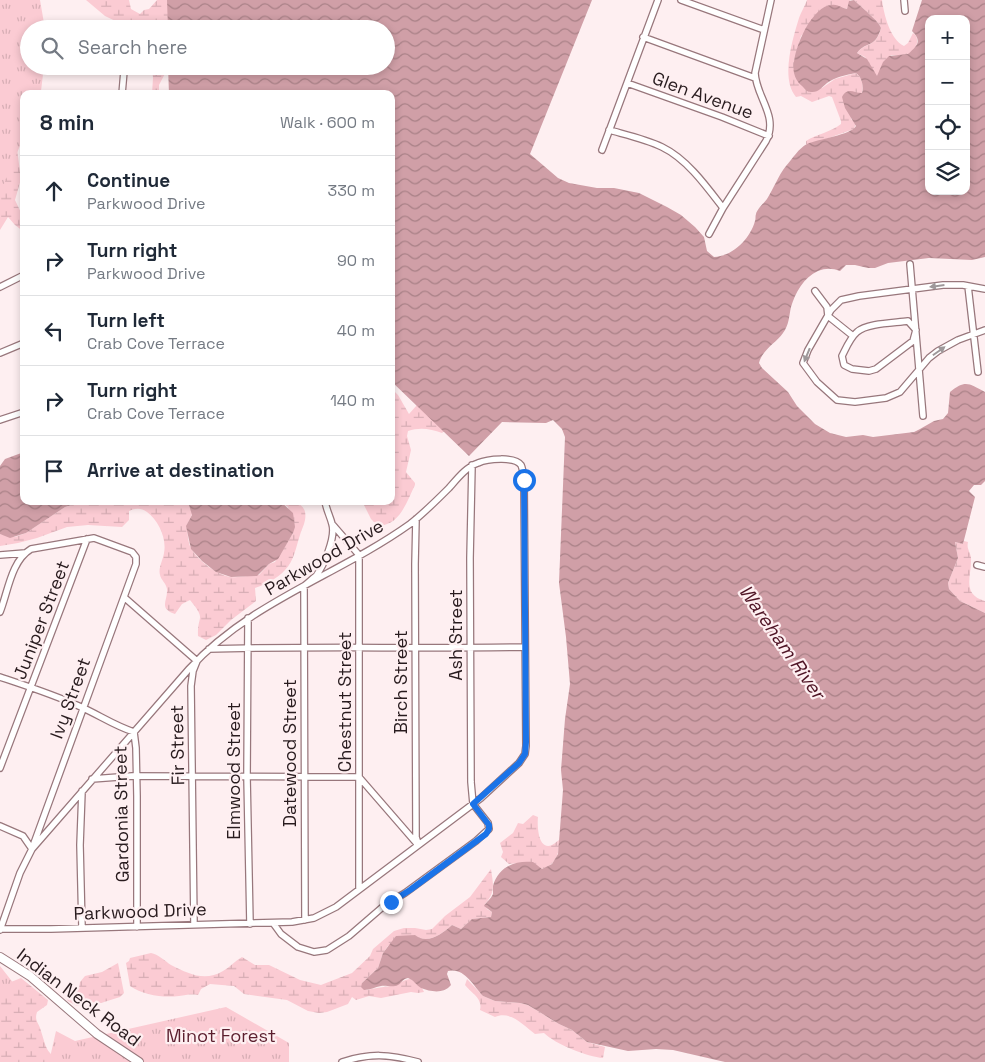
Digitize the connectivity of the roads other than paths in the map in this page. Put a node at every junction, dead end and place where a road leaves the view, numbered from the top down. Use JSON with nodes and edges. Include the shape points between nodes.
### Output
{"nodes":[{"id":1,"x":658,"y":0,"type":"edge"},
{"id":2,"x":681,"y":0,"type":"edge"},
{"id":3,"x":771,"y":0,"type":"edge"},
{"id":4,"x":904,"y":0,"type":"edge"},
{"id":5,"x":905,"y":11,"type":"dead end"},
{"id":6,"x":764,"y":30,"type":"junction"},
{"id":7,"x":643,"y":38,"type":"junction"},
{"id":8,"x":124,"y":75,"type":"edge"},
{"id":9,"x":755,"y":78,"type":"junction"},
{"id":10,"x":627,"y":83,"type":"junction"},
{"id":11,"x":122,"y":90,"type":"edge"},
{"id":12,"x":609,"y":130,"type":"junction"},
{"id":13,"x":769,"y":136,"type":"junction"},
{"id":14,"x":602,"y":150,"type":"dead end"},
{"id":15,"x":723,"y":208,"type":"junction"},
{"id":16,"x":709,"y":234,"type":"dead end"},
{"id":17,"x":910,"y":264,"type":"dead end"},
{"id":18,"x":20,"y":277,"type":"edge"},
{"id":19,"x":968,"y":286,"type":"junction"},
{"id":20,"x":0,"y":287,"type":"edge"},
{"id":21,"x":912,"y":289,"type":"junction"},
{"id":22,"x":985,"y":289,"type":"edge"},
{"id":23,"x":815,"y":291,"type":"dead end"},
{"id":24,"x":828,"y":316,"type":"junction"},
{"id":25,"x":916,"y":330,"type":"junction"},
{"id":26,"x":985,"y":330,"type":"edge"},
{"id":27,"x":973,"y":335,"type":"junction"},
{"id":28,"x":853,"y":336,"type":"junction"},
{"id":29,"x":20,"y":345,"type":"edge"},
{"id":30,"x":0,"y":353,"type":"edge"},
{"id":31,"x":920,"y":370,"type":"junction"},
{"id":32,"x":978,"y":372,"type":"dead end"},
{"id":33,"x":20,"y":413,"type":"edge"},
{"id":34,"x":923,"y":416,"type":"dead end"},
{"id":35,"x":0,"y":420,"type":"edge"},
{"id":36,"x":472,"y":465,"type":"junction"},
{"id":37,"x":326,"y":505,"type":"edge"},
{"id":38,"x":416,"y":519,"type":"junction"},
{"id":39,"x":333,"y":525,"type":"junction"},
{"id":40,"x":88,"y":539,"type":"junction"},
{"id":41,"x":25,"y":553,"type":"junction"},
{"id":42,"x":0,"y":554,"type":"edge"},
{"id":43,"x":359,"y":555,"type":"junction"},
{"id":44,"x":977,"y":565,"type":"dead end"},
{"id":45,"x":985,"y":567,"type":"edge"},
{"id":46,"x":304,"y":586,"type":"junction"},
{"id":47,"x":125,"y":598,"type":"junction"},
{"id":48,"x":0,"y":612,"type":"edge"},
{"id":49,"x":248,"y":618,"type":"junction"},
{"id":50,"x":303,"y":647,"type":"junction"},
{"id":51,"x":470,"y":647,"type":"junction"},
{"id":52,"x":525,"y":647,"type":"junction"},
{"id":53,"x":248,"y":648,"type":"junction"},
{"id":54,"x":360,"y":648,"type":"junction"},
{"id":55,"x":416,"y":648,"type":"junction"},
{"id":56,"x":208,"y":649,"type":"junction"},
{"id":57,"x":197,"y":661,"type":"junction"},
{"id":58,"x":0,"y":677,"type":"edge"},
{"id":59,"x":31,"y":688,"type":"junction"},
{"id":60,"x":83,"y":708,"type":"junction"},
{"id":61,"x":134,"y":732,"type":"junction"},
{"id":62,"x":0,"y":768,"type":"edge"},
{"id":63,"x":137,"y":776,"type":"junction"},
{"id":64,"x":247,"y":776,"type":"junction"},
{"id":65,"x":193,"y":777,"type":"junction"},
{"id":66,"x":304,"y":777,"type":"junction"},
{"id":67,"x":359,"y":777,"type":"junction"},
{"id":68,"x":92,"y":779,"type":"junction"},
{"id":69,"x":82,"y":791,"type":"junction"},
{"id":70,"x":473,"y":804,"type":"junction"},
{"id":71,"x":0,"y":826,"type":"edge"},
{"id":72,"x":418,"y":845,"type":"junction"},
{"id":73,"x":32,"y":848,"type":"junction"},
{"id":74,"x":359,"y":889,"type":"junction"},
{"id":75,"x":305,"y":920,"type":"junction"},
{"id":76,"x":273,"y":923,"type":"junction"},
{"id":77,"x":250,"y":924,"type":"junction"},
{"id":78,"x":194,"y":925,"type":"junction"},
{"id":79,"x":136,"y":927,"type":"junction"},
{"id":80,"x":82,"y":928,"type":"junction"},
{"id":81,"x":0,"y":929,"type":"edge"},
{"id":82,"x":0,"y":956,"type":"edge"},
{"id":83,"x":139,"y":1062,"type":"edge"},
{"id":84,"x":342,"y":1062,"type":"edge"},
{"id":85,"x":418,"y":1062,"type":"edge"}],
"edges":[{"from":1,"to":7,"type":"street"},
{"from":2,"to":6,"type":"street"},
{"from":3,"to":6,"type":"street"},
{"from":4,"to":5,"type":"street"},
{"from":6,"to":9,"type":"street"},
{"from":7,"to":9,"type":"street"},
{"from":7,"to":10,"type":"street"},
{"from":8,"to":11,"type":"street"},
{"from":9,"to":13,"type":"street","via":[[770,117]]},
{"from":10,"to":12,"type":"street"},
{"from":10,"to":13,"type":"street","name":"Glen Avenue"},
{"from":12,"to":14,"type":"street"},
{"from":12,"to":15,"type":"street","via":[[668,150],[699,179]]},
{"from":13,"to":15,"type":"street"},
{"from":15,"to":16,"type":"street"},
{"from":17,"to":21,"type":"street"},
{"from":18,"to":20,"type":"street"},
{"from":19,"to":21,"type":"street","one_way":true},
{"from":19,"to":22,"type":"street"},
{"from":19,"to":27,"type":"street"},
{"from":21,"to":24,"type":"street","via":[[844,299]]},
{"from":21,"to":25,"type":"street"},
{"from":23,"to":24,"type":"street","via":[[827,308]]},
{"from":24,"to":28,"type":"street"},
{"from":24,"to":31,"type":"street","one_way":true,"via":[[804,363],[817,382],[836,398],[860,402],[891,397]]},
{"from":25,"to":28,"type":"street","via":[[908,320],[863,328]]},
{"from":25,"to":28,"type":"street","via":[[913,341],[869,371],[850,369],[843,364],[842,356]]},
{"from":25,"to":31,"type":"street"},
{"from":26,"to":27,"type":"street"},
{"from":31,"to":27,"type":"street","one_way":true,"via":[[938,351]]},
{"from":27,"to":32,"type":"street"},
{"from":29,"to":30,"type":"street"},
{"from":31,"to":34,"type":"street"},
{"from":33,"to":35,"type":"street"},
{"from":36,"to":38,"type":"street","name":"Parkwood Drive"},
{"from":36,"to":51,"type":"street","name":"Ash Street"},
{"from":36,"to":52,"type":"street","name":"Parkwood Drive","via":[[505,459],[517,462],[522,468]]},
{"from":37,"to":39,"type":"street"},
{"from":38,"to":43,"type":"street","name":"Parkwood Drive"},
{"from":38,"to":55,"type":"street","name":"Birch Street"},
{"from":39,"to":43,"type":"street"},
{"from":39,"to":46,"type":"street","via":[[324,562]]},
{"from":40,"to":41,"type":"street","via":[[35,547]]},
{"from":40,"to":47,"type":"street","name":"Ivy Street","via":[[120,546],[136,558]]},
{"from":40,"to":59,"type":"street","name":"Juniper Street"},
{"from":41,"to":42,"type":"street"},
{"from":41,"to":48,"type":"street","via":[[15,569]]},
{"from":43,"to":46,"type":"street","name":"Parkwood Drive"},
{"from":43,"to":54,"type":"street","name":"Chestnut Street"},
{"from":44,"to":45,"type":"street"},
{"from":46,"to":49,"type":"street","name":"Parkwood Drive"},
{"from":46,"to":50,"type":"street","name":"Datewood Street"},
{"from":47,"to":57,"type":"street"},
{"from":47,"to":60,"type":"street","name":"Ivy Street"},
{"from":49,"to":53,"type":"street","name":"Elmwood Street"},
{"from":49,"to":56,"type":"street","name":"Parkwood Drive"},
{"from":50,"to":53,"type":"street"},
{"from":50,"to":54,"type":"street"},
{"from":50,"to":66,"type":"street","name":"Datewood Street"},
{"from":51,"to":52,"type":"street"},
{"from":51,"to":55,"type":"street"},
{"from":51,"to":70,"type":"street","name":"Ash Street","via":[[470,782]]},
{"from":52,"to":70,"type":"street","name":"Parkwood Drive","via":[[525,754],[508,775]]},
{"from":53,"to":56,"type":"street"},
{"from":53,"to":64,"type":"street","name":"Elmwood Street"},
{"from":54,"to":55,"type":"street"},
{"from":54,"to":67,"type":"street","name":"Chestnut Street"},
{"from":55,"to":72,"type":"street","name":"Birch Street"},
{"from":56,"to":57,"type":"street","name":"Parkwood Drive"},
{"from":57,"to":61,"type":"street","name":"Parkwood Drive"},
{"from":57,"to":65,"type":"street","name":"Fir Street","via":[[190,686]]},
{"from":58,"to":59,"type":"street"},
{"from":59,"to":60,"type":"street"},
{"from":59,"to":62,"type":"street","name":"Juniper Street"},
{"from":60,"to":61,"type":"street"},
{"from":60,"to":73,"type":"street","name":"Ivy Street"},
{"from":61,"to":63,"type":"street","name":"Gardonia Street"},
{"from":61,"to":68,"type":"street","name":"Parkwood Drive"},
{"from":63,"to":65,"type":"street"},
{"from":63,"to":68,"type":"street"},
{"from":63,"to":79,"type":"street","name":"Gardonia Street"},
{"from":64,"to":65,"type":"street"},
{"from":64,"to":66,"type":"street"},
{"from":64,"to":77,"type":"street","name":"Elmwood Street"},
{"from":65,"to":78,"type":"street","name":"Fir Street"},
{"from":66,"to":67,"type":"street"},
{"from":66,"to":75,"type":"street","name":"Datewood Street"},
{"from":67,"to":72,"type":"street"},
{"from":67,"to":74,"type":"street","name":"Chestnut Street"},
{"from":68,"to":69,"type":"street","name":"Parkwood Drive"},
{"from":69,"to":73,"type":"street","name":"Parkwood Drive"},
{"from":69,"to":80,"type":"street"},
{"from":70,"to":72,"type":"street","name":"Parkwood Drive"},
{"from":70,"to":76,"type":"street","via":[[489,825],[486,834],[410,890],[384,905],[333,947],[317,953],[301,949],[281,934]]},
{"from":71,"to":73,"type":"street","via":[[23,836]]},
{"from":72,"to":74,"type":"street","name":"Parkwood Drive"},
{"from":73,"to":81,"type":"street","name":"Parkwood Drive"},
{"from":74,"to":75,"type":"street","name":"Parkwood Drive","via":[[329,911]]},
{"from":75,"to":76,"type":"street","name":"Parkwood Drive"},
{"from":76,"to":77,"type":"street","name":"Parkwood Drive"},
{"from":77,"to":78,"type":"street","name":"Parkwood Drive"},
{"from":78,"to":79,"type":"street","name":"Parkwood Drive"},
{"from":79,"to":80,"type":"street","name":"Parkwood Drive"},
{"from":80,"to":81,"type":"street","name":"Parkwood Drive"},
{"from":82,"to":83,"type":"street","name":"Indian Neck Road","via":[[34,978],[92,1030]]},
{"from":84,"to":85,"type":"street","via":[[380,1055]]}]}
